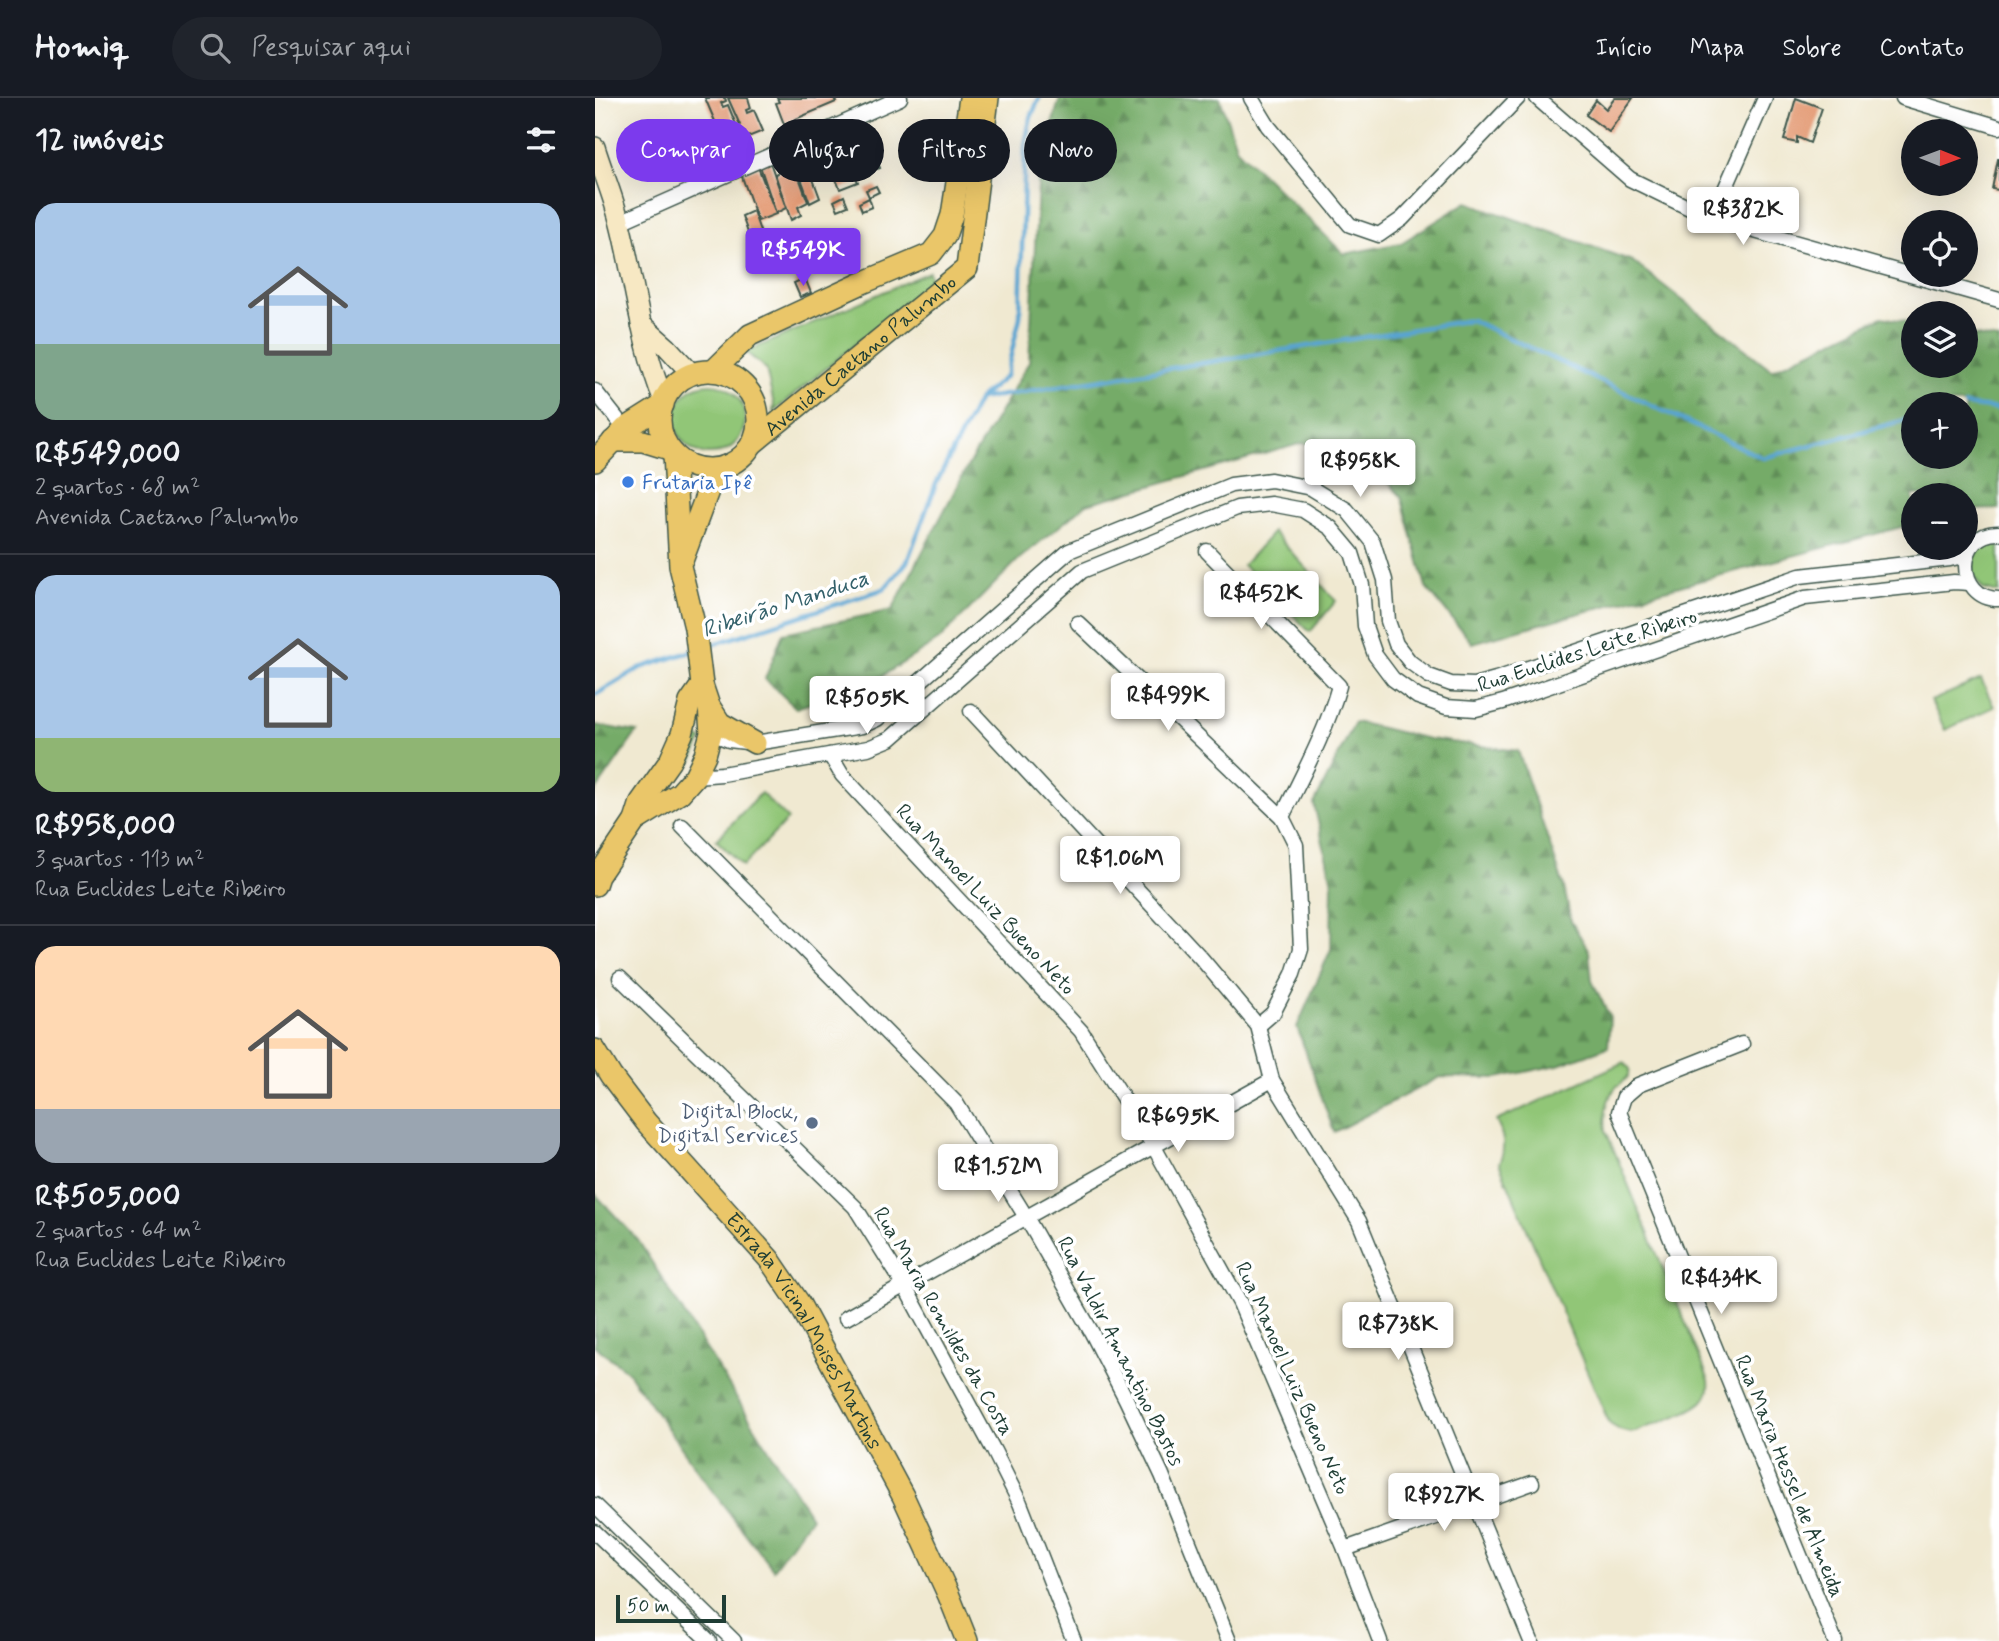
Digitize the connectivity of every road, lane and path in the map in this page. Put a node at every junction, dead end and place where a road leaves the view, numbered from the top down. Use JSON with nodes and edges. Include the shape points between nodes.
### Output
{"nodes":[{"id":1,"x":900,"y":98,"type":"edge"},
{"id":2,"x":970,"y":98,"type":"edge"},
{"id":3,"x":988,"y":98,"type":"edge"},
{"id":4,"x":1251,"y":98,"type":"edge"},
{"id":5,"x":1518,"y":98,"type":"edge"},
{"id":6,"x":1537,"y":98,"type":"edge"},
{"id":7,"x":1765,"y":98,"type":"edge"},
{"id":8,"x":1903,"y":98,"type":"edge"},
{"id":9,"x":1999,"y":127,"type":"edge"},
{"id":10,"x":595,"y":147,"type":"edge"},
{"id":11,"x":1712,"y":219,"type":"junction"},
{"id":12,"x":620,"y":222,"type":"junction"},
{"id":13,"x":1999,"y":300,"type":"edge"},
{"id":14,"x":641,"y":323,"type":"junction"},
{"id":15,"x":713,"y":371,"type":"junction"},
{"id":16,"x":692,"y":374,"type":"junction"},
{"id":17,"x":595,"y":391,"type":"edge"},
{"id":18,"x":664,"y":403,"type":"junction"},
{"id":19,"x":623,"y":437,"type":"junction"},
{"id":20,"x":751,"y":444,"type":"junction"},
{"id":21,"x":671,"y":451,"type":"junction"},
{"id":22,"x":595,"y":461,"type":"edge"},
{"id":23,"x":726,"y":466,"type":"junction"},
{"id":24,"x":1999,"y":533,"type":"edge"},
{"id":25,"x":1978,"y":540,"type":"edge"},
{"id":26,"x":1207,"y":551,"type":"dead end"},
{"id":27,"x":1941,"y":560,"type":"edge"},
{"id":28,"x":1966,"y":560,"type":"edge"},
{"id":29,"x":680,"y":566,"type":"junction"},
{"id":30,"x":1047,"y":570,"type":"junction"},
{"id":31,"x":1971,"y":583,"type":"junction"},
{"id":32,"x":1063,"y":587,"type":"junction"},
{"id":33,"x":1999,"y":599,"type":"edge"},
{"id":34,"x":1078,"y":623,"type":"dead end"},
{"id":35,"x":704,"y":689,"type":"junction"},
{"id":36,"x":971,"y":711,"type":"dead end"},
{"id":37,"x":844,"y":728,"type":"junction"},
{"id":38,"x":711,"y":733,"type":"junction"},
{"id":39,"x":682,"y":734,"type":"junction"},
{"id":40,"x":807,"y":735,"type":"junction"},
{"id":41,"x":755,"y":743,"type":"junction"},
{"id":42,"x":848,"y":751,"type":"junction"},
{"id":43,"x":829,"y":755,"type":"junction"},
{"id":44,"x":810,"y":758,"type":"junction"},
{"id":45,"x":670,"y":761,"type":"junction"},
{"id":46,"x":695,"y":776,"type":"junction"},
{"id":47,"x":1282,"y":817,"type":"junction"},
{"id":48,"x":635,"y":821,"type":"junction"},
{"id":49,"x":682,"y":826,"type":"dead end"},
{"id":50,"x":595,"y":885,"type":"edge"},
{"id":51,"x":620,"y":978,"type":"dead end"},
{"id":52,"x":1258,"y":1026,"type":"junction"},
{"id":53,"x":1742,"y":1044,"type":"dead end"},
{"id":54,"x":595,"y":1050,"type":"edge"},
{"id":55,"x":1272,"y":1080,"type":"junction"},
{"id":56,"x":1153,"y":1145,"type":"junction"},
{"id":57,"x":1026,"y":1217,"type":"junction"},
{"id":58,"x":904,"y":1285,"type":"junction"},
{"id":59,"x":846,"y":1318,"type":"dead end"},
{"id":60,"x":1532,"y":1483,"type":"dead end"},
{"id":61,"x":1475,"y":1504,"type":"junction"},
{"id":62,"x":595,"y":1505,"type":"edge"},
{"id":63,"x":595,"y":1532,"type":"edge"},
{"id":64,"x":1345,"y":1549,"type":"junction"},
{"id":65,"x":709,"y":1641,"type":"edge"},
{"id":66,"x":734,"y":1641,"type":"edge"},
{"id":67,"x":967,"y":1641,"type":"edge"},
{"id":68,"x":1073,"y":1641,"type":"edge"},
{"id":69,"x":1229,"y":1641,"type":"edge"},
{"id":70,"x":1380,"y":1641,"type":"edge"},
{"id":71,"x":1531,"y":1641,"type":"edge"},
{"id":72,"x":1835,"y":1641,"type":"edge"}],
"edges":[{"from":1,"to":12,"type":"street"},
{"from":2,"to":15,"type":"main road","name":"Avenida Caetano Palumbo","via":[[953,215],[931,254],[750,335]]},
{"from":3,"to":20,"type":"main road","name":"Avenida Caetano Palumbo","via":[[967,268]]},
{"from":4,"to":5,"type":"street","via":[[1268,126],[1350,225],[1379,235],[1402,219]]},
{"from":6,"to":11,"type":"street","via":[[1630,179]]},
{"from":7,"to":11,"type":"street"},
{"from":8,"to":9,"type":"street"},
{"from":10,"to":12,"type":"main road"},
{"from":11,"to":13,"type":"street"},
{"from":12,"to":14,"type":"main road"},
{"from":14,"to":16,"type":"main road"},
{"from":14,"to":18,"type":"main road"},
{"from":15,"to":16,"type":"main road"},
{"from":15,"to":20,"type":"main road","via":[[743,385],[753,399],[758,415]]},
{"from":16,"to":18,"type":"main road","via":[[671,390]]},
{"from":17,"to":19,"type":"street"},
{"from":18,"to":19,"type":"main road"},
{"from":18,"to":21,"type":"main road","via":[[660,419]]},
{"from":19,"to":21,"type":"main road"},
{"from":19,"to":22,"type":"main road"},
{"from":20,"to":23,"type":"main road","via":[[740,459]]},
{"from":21,"to":23,"type":"main road","via":[[698,468]]},
{"from":21,"to":29,"type":"main road"},
{"from":23,"to":29,"type":"main road","via":[[712,480]]},
{"from":24,"to":25,"type":"street"},
{"from":26,"to":47,"type":"street","via":[[1339,686],[1314,753]]},
{"from":27,"to":30,"type":"street","name":"Rua Euclides Leite Ribeiro","via":[[1800,576],[1474,685],[1451,684],[1410,662],[1388,621],[1385,580],[1373,541],[1347,510],[1311,488],[1272,480],[1231,485],[1084,544]]},
{"from":28,"to":31,"type":"street"},
{"from":29,"to":35,"type":"main road"},
{"from":30,"to":32,"type":"street"},
{"from":30,"to":37,"type":"street","name":"Rua Euclides Leite Ribeiro","via":[[877,719]]},
{"from":31,"to":32,"type":"street","name":"Rua Euclides Leite Ribeiro","via":[[1805,598],[1476,709],[1446,707],[1418,697],[1393,679],[1375,655],[1365,626],[1362,585],[1352,553],[1331,528],[1303,510],[1271,504],[1237,508],[1094,565]]},
{"from":31,"to":33,"type":"street","via":[[1983,596]]},
{"from":32,"to":42,"type":"street","name":"Rua Euclides Leite Ribeiro","via":[[890,738]]},
{"from":34,"to":47,"type":"street"},
{"from":35,"to":38,"type":"main road"},
{"from":35,"to":39,"type":"main road","via":[[690,702]]},
{"from":35,"to":41,"type":"main road","via":[[720,723]]},
{"from":36,"to":52,"type":"street","via":[[1201,958]]},
{"from":37,"to":40,"type":"street","name":"Rua Euclides Leite Ribeiro"},
{"from":37,"to":42,"type":"street","via":[[850,739]]},
{"from":38,"to":39,"type":"main road"},
{"from":38,"to":41,"type":"street","name":"Rua Euclides Leite Ribeiro"},
{"from":38,"to":46,"type":"main road"},
{"from":39,"to":45,"type":"main road"},
{"from":40,"to":41,"type":"street","name":"Rua Euclides Leite Ribeiro"},
{"from":40,"to":44,"type":"street","via":[[804,747]]},
{"from":42,"to":43,"type":"street","name":"Rua Euclides Leite Ribeiro"},
{"from":43,"to":44,"type":"street","name":"Rua Euclides Leite Ribeiro"},
{"from":43,"to":56,"type":"street","name":"Rua Manoel Luiz Bueno Neto","via":[[842,775],[1081,1031]]},
{"from":44,"to":46,"type":"street","name":"Rua Euclides Leite Ribeiro"},
{"from":45,"to":46,"type":"main road","via":[[680,772]]},
{"from":45,"to":48,"type":"main road","via":[[641,802]]},
{"from":46,"to":48,"type":"main road","via":[[680,793]]},
{"from":47,"to":52,"type":"street","via":[[1296,845],[1301,949],[1273,1013]]},
{"from":48,"to":50,"type":"main road"},
{"from":49,"to":57,"type":"street","name":"Rua Valdir Amantino Bastos","via":[[956,1103]]},
{"from":51,"to":58,"type":"street","name":"Rua Maria Romildes da Costa","via":[[855,1208]]},
{"from":52,"to":55,"type":"street"},
{"from":53,"to":72,"type":"street","name":"Rua Maria Hessel de Almeida","via":[[1638,1086],[1624,1097],[1619,1112]]},
{"from":54,"to":67,"type":"main road","name":"Estrada Vicinal Moises Martins","via":[[646,1122],[769,1259],[799,1303],[903,1496]]},
{"from":55,"to":56,"type":"street"},
{"from":55,"to":61,"type":"street","via":[[1359,1221]]},
{"from":56,"to":57,"type":"street"},
{"from":56,"to":64,"type":"street","name":"Rua Manoel Luiz Bueno Neto","via":[[1240,1303]]},
{"from":57,"to":58,"type":"street"},
{"from":57,"to":69,"type":"street","name":"Rua Valdir Amantino Bastos","via":[[1126,1399]]},
{"from":58,"to":59,"type":"street"},
{"from":58,"to":68,"type":"street","name":"Rua Maria Romildes da Costa","via":[[1020,1503]]},
{"from":60,"to":61,"type":"street"},
{"from":61,"to":64,"type":"street"},
{"from":61,"to":71,"type":"street"},
{"from":62,"to":66,"type":"street"},
{"from":63,"to":65,"type":"street"},
{"from":64,"to":70,"type":"street","name":"Rua Manoel Luiz Bueno Neto"}]}
